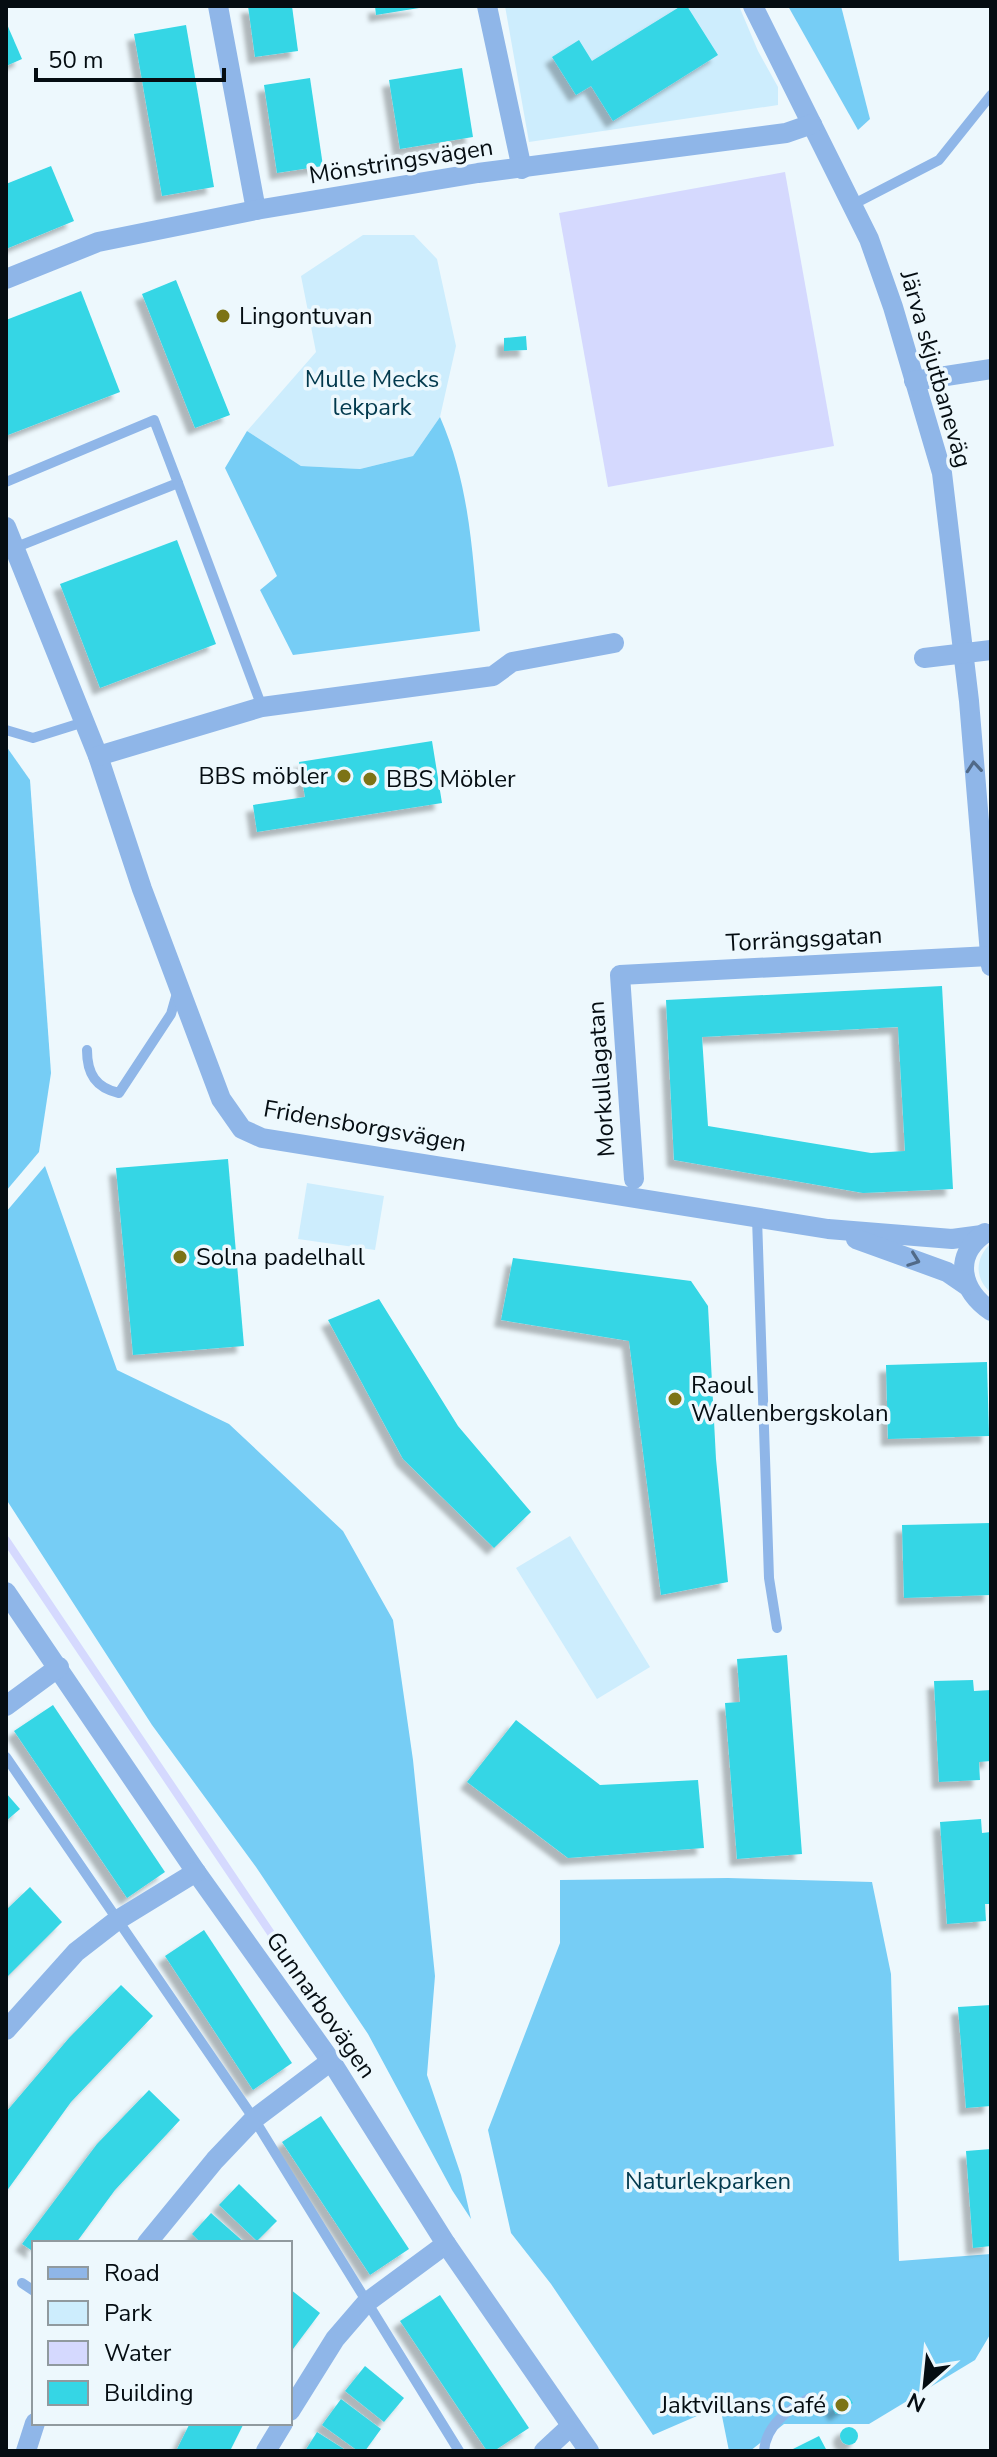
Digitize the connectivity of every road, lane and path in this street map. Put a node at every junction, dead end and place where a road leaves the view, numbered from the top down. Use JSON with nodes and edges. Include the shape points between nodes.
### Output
{"nodes":[{"id":1,"x":218,"y":6,"type":"edge"},
{"id":2,"x":487,"y":6,"type":"edge"},
{"id":3,"x":753,"y":6,"type":"edge"},
{"id":4,"x":991,"y":95,"type":"edge"},
{"id":5,"x":812,"y":124,"type":"junction"},
{"id":6,"x":522,"y":169,"type":"junction"},
{"id":7,"x":852,"y":205,"type":"junction"},
{"id":8,"x":256,"y":210,"type":"junction"},
{"id":9,"x":6,"y":279,"type":"edge"},
{"id":10,"x":991,"y":369,"type":"edge"},
{"id":11,"x":914,"y":381,"type":"junction"},
{"id":12,"x":6,"y":482,"type":"edge"},
{"id":13,"x":178,"y":483,"type":"junction"},
{"id":14,"x":6,"y":527,"type":"edge"},
{"id":15,"x":14,"y":548,"type":"junction"},
{"id":16,"x":614,"y":643,"type":"dead end"},
{"id":17,"x":991,"y":650,"type":"edge"},
{"id":18,"x":963,"y":653,"type":"junction"},
{"id":19,"x":924,"y":658,"type":"dead end"},
{"id":20,"x":262,"y":707,"type":"junction"},
{"id":21,"x":84,"y":722,"type":"junction"},
{"id":22,"x":6,"y":730,"type":"edge"},
{"id":23,"x":98,"y":756,"type":"junction"},
{"id":24,"x":990,"y":956,"type":"edge"},
{"id":25,"x":991,"y":966,"type":"edge"},
{"id":26,"x":620,"y":975,"type":"joint"},
{"id":27,"x":179,"y":987,"type":"junction"},
{"id":28,"x":87,"y":1050,"type":"dead end"},
{"id":29,"x":634,"y":1179,"type":"dead end"},
{"id":30,"x":757,"y":1218,"type":"junction"},
{"id":31,"x":828,"y":1229,"type":"junction"},
{"id":32,"x":986,"y":1233,"type":"edge"},
{"id":33,"x":966,"y":1285,"type":"junction"},
{"id":34,"x":991,"y":1311,"type":"edge"},
{"id":35,"x":6,"y":1592,"type":"edge"},
{"id":36,"x":777,"y":1628,"type":"dead end"},
{"id":37,"x":59,"y":1667,"type":"junction"},
{"id":38,"x":6,"y":1706,"type":"edge"},
{"id":39,"x":6,"y":1757,"type":"edge"},
{"id":40,"x":196,"y":1872,"type":"junction"},
{"id":41,"x":116,"y":1921,"type":"junction"},
{"id":42,"x":6,"y":2030,"type":"edge"},
{"id":43,"x":331,"y":2061,"type":"junction"},
{"id":44,"x":254,"y":2119,"type":"junction"},
{"id":45,"x":149,"y":2241,"type":"edge"},
{"id":46,"x":446,"y":2244,"type":"junction"},
{"id":47,"x":22,"y":2283,"type":"dead end"},
{"id":48,"x":32,"y":2290,"type":"edge"},
{"id":49,"x":366,"y":2303,"type":"junction"},
{"id":50,"x":809,"y":2398,"type":"dead end"},
{"id":51,"x":292,"y":2408,"type":"edge"},
{"id":52,"x":34,"y":2425,"type":"edge"},
{"id":53,"x":282,"y":2425,"type":"edge"},
{"id":54,"x":571,"y":2426,"type":"junction"},
{"id":55,"x":26,"y":2451,"type":"edge"},
{"id":56,"x":266,"y":2451,"type":"edge"},
{"id":57,"x":459,"y":2451,"type":"edge"},
{"id":58,"x":544,"y":2451,"type":"edge"},
{"id":59,"x":589,"y":2451,"type":"edge"},
{"id":60,"x":764,"y":2451,"type":"edge"}],
"edges":[{"from":1,"to":8,"type":"street"},
{"from":2,"to":6,"type":"street"},
{"from":3,"to":5,"type":"street","name":"Järva skjutbaneväg"},
{"from":4,"to":7,"type":"lane","via":[[939,160]]},
{"from":5,"to":6,"type":"street","name":"Mönstringsvägen","via":[[786,133]]},
{"from":5,"to":7,"type":"street","name":"Järva skjutbaneväg"},
{"from":6,"to":8,"type":"street","name":"Mönstringsvägen"},
{"from":7,"to":11,"type":"street","name":"Järva skjutbaneväg","via":[[869,239]]},
{"from":8,"to":9,"type":"street","name":"Mönstringsvägen","via":[[98,242]]},
{"from":10,"to":11,"type":"street"},
{"from":11,"to":18,"type":"street","name":"Järva skjutbaneväg","via":[[942,473]]},
{"from":12,"to":13,"type":"lane","via":[[154,420]]},
{"from":13,"to":15,"type":"lane"},
{"from":13,"to":20,"type":"lane"},
{"from":14,"to":15,"type":"street","name":"Fridensborgsvägen"},
{"from":15,"to":21,"type":"street","name":"Fridensborgsvägen"},
{"from":16,"to":20,"type":"street","via":[[512,662],[493,676]]},
{"from":17,"to":18,"type":"street"},
{"from":18,"to":19,"type":"street"},
{"from":24,"to":18,"type":"street","name":"Järva skjutbaneväg","one_way":true},
{"from":20,"to":23,"type":"street"},
{"from":21,"to":22,"type":"lane","via":[[33,738]]},
{"from":21,"to":23,"type":"street","name":"Fridensborgsvägen"},
{"from":23,"to":27,"type":"street","name":"Fridensborgsvägen"},
{"from":24,"to":25,"type":"street","name":"Järva skjutbaneväg"},
{"from":24,"to":26,"type":"street","name":"Torrängsgatan"},
{"from":26,"to":29,"type":"street","name":"Morkullagatan"},
{"from":27,"to":28,"type":"lane","via":[[171,1014],[119,1093],[96,1084]]},
{"from":27,"to":30,"type":"street","name":"Fridensborgsvägen","via":[[221,1099],[242,1129],[262,1138]]},
{"from":30,"to":31,"type":"street","name":"Fridensborgsvägen"},
{"from":30,"to":36,"type":"lane","via":[[769,1578]]},
{"from":31,"to":32,"type":"street","name":"Fridensborgsvägen","via":[[952,1239]]},
{"from":31,"to":33,"type":"street","name":"Fridensborgsvägen","one_way":true,"via":[[947,1272]]},
{"from":32,"to":33,"type":"street","via":[[965,1260]]},
{"from":33,"to":34,"type":"street","name":"Fridensborgsvägen"},
{"from":35,"to":37,"type":"street","name":"Gunnarbovägen"},
{"from":37,"to":38,"type":"street"},
{"from":37,"to":40,"type":"street","name":"Gunnarbovägen"},
{"from":39,"to":41,"type":"lane"},
{"from":40,"to":41,"type":"street"},
{"from":40,"to":43,"type":"street","name":"Gunnarbovägen"},
{"from":41,"to":42,"type":"street","via":[[76,1952]]},
{"from":41,"to":44,"type":"lane"},
{"from":43,"to":44,"type":"street"},
{"from":43,"to":46,"type":"street","name":"Gunnarbovägen"},
{"from":44,"to":45,"type":"street"},
{"from":44,"to":49,"type":"lane"},
{"from":46,"to":49,"type":"street"},
{"from":46,"to":54,"type":"street","name":"Gunnarbovägen"},
{"from":47,"to":48,"type":"lane"},
{"from":49,"to":51,"type":"street","via":[[335,2339]]},
{"from":49,"to":57,"type":"lane"},
{"from":50,"to":60,"type":"lane","via":[[765,2436]]},
{"from":52,"to":55,"type":"street"},
{"from":53,"to":56,"type":"street"},
{"from":54,"to":58,"type":"street"},
{"from":54,"to":59,"type":"street","name":"Gunnarbovägen"}]}
